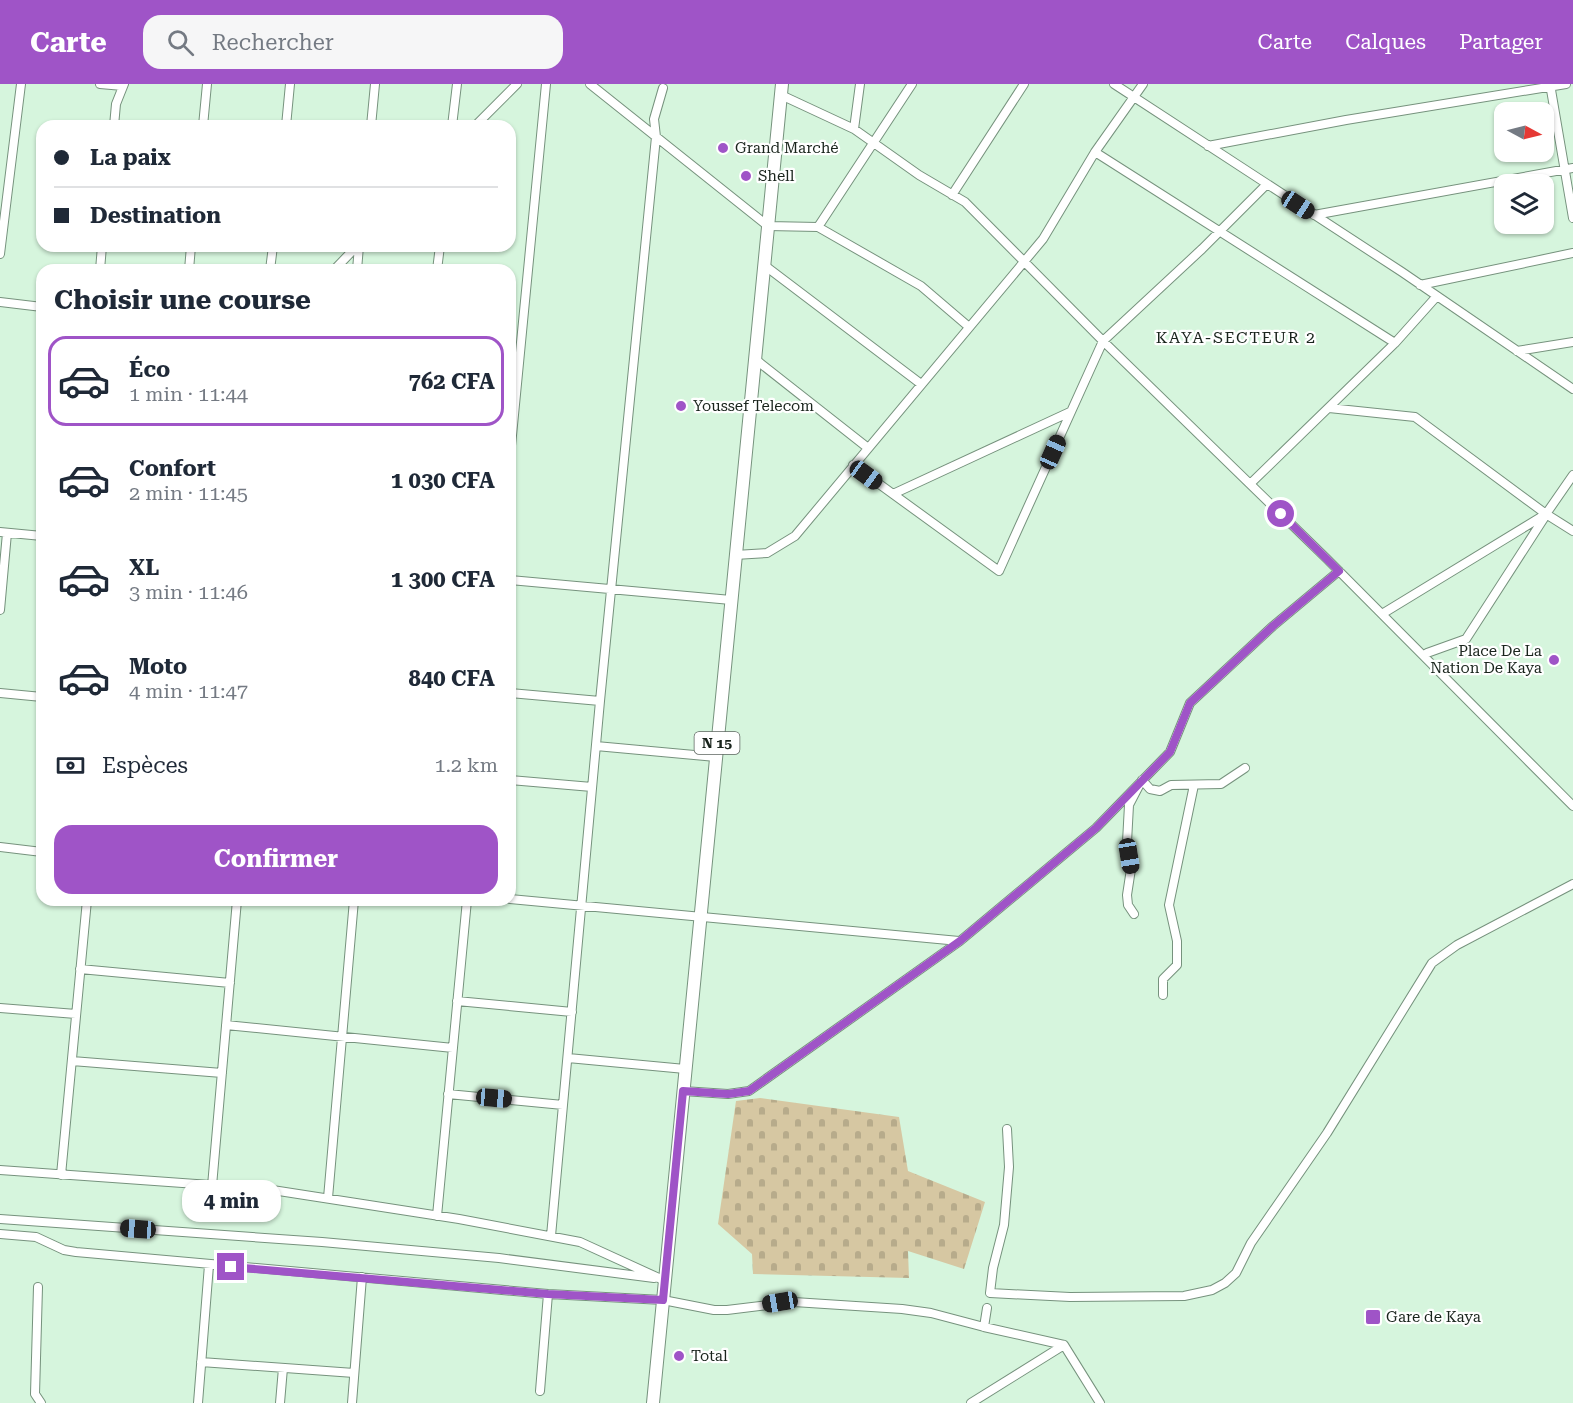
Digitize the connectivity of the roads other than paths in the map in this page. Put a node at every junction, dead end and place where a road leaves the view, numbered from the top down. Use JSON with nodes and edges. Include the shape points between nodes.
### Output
{"nodes":[{"id":1,"x":21,"y":84,"type":"edge"},
{"id":2,"x":100,"y":84,"type":"edge"},
{"id":3,"x":207,"y":84,"type":"edge"},
{"id":4,"x":290,"y":84,"type":"edge"},
{"id":5,"x":375,"y":84,"type":"edge"},
{"id":6,"x":457,"y":84,"type":"edge"},
{"id":7,"x":517,"y":84,"type":"edge"},
{"id":8,"x":546,"y":84,"type":"edge"},
{"id":9,"x":590,"y":84,"type":"edge"},
{"id":10,"x":860,"y":84,"type":"edge"},
{"id":11,"x":912,"y":84,"type":"edge"},
{"id":12,"x":1024,"y":84,"type":"edge"},
{"id":13,"x":1114,"y":84,"type":"edge"},
{"id":14,"x":1143,"y":84,"type":"edge"},
{"id":15,"x":1566,"y":84,"type":"edge"},
{"id":16,"x":124,"y":85,"type":"edge"},
{"id":17,"x":1550,"y":85,"type":"edge"},
{"id":18,"x":663,"y":88,"type":"dead end"},
{"id":19,"x":781,"y":89,"type":"edge"},
{"id":20,"x":1133,"y":98,"type":"junction"},
{"id":21,"x":115,"y":120,"type":"edge"},
{"id":22,"x":204,"y":120,"type":"edge"},
{"id":23,"x":287,"y":120,"type":"edge"},
{"id":24,"x":372,"y":120,"type":"edge"},
{"id":25,"x":453,"y":120,"type":"edge"},
{"id":26,"x":481,"y":120,"type":"edge"},
{"id":27,"x":854,"y":129,"type":"junction"},
{"id":28,"x":656,"y":137,"type":"junction"},
{"id":29,"x":874,"y":141,"type":"junction"},
{"id":30,"x":1208,"y":146,"type":"junction"},
{"id":31,"x":1095,"y":152,"type":"junction"},
{"id":32,"x":1569,"y":169,"type":"edge"},
{"id":33,"x":1267,"y":184,"type":"junction"},
{"id":34,"x":952,"y":195,"type":"junction"},
{"id":35,"x":1314,"y":215,"type":"junction"},
{"id":36,"x":1573,"y":218,"type":"edge"},
{"id":37,"x":768,"y":226,"type":"junction"},
{"id":38,"x":818,"y":227,"type":"junction"},
{"id":39,"x":1220,"y":231,"type":"junction"},
{"id":40,"x":352,"y":252,"type":"edge"},
{"id":41,"x":1573,"y":253,"type":"edge"},
{"id":42,"x":0,"y":254,"type":"edge"},
{"id":43,"x":1024,"y":262,"type":"junction"},
{"id":44,"x":340,"y":264,"type":"edge"},
{"id":45,"x":764,"y":265,"type":"junction"},
{"id":46,"x":1420,"y":285,"type":"junction"},
{"id":47,"x":1437,"y":296,"type":"junction"},
{"id":48,"x":0,"y":302,"type":"edge"},
{"id":49,"x":36,"y":306,"type":"edge"},
{"id":50,"x":969,"y":327,"type":"junction"},
{"id":51,"x":1102,"y":340,"type":"junction"},
{"id":52,"x":1573,"y":342,"type":"edge"},
{"id":53,"x":1395,"y":343,"type":"junction"},
{"id":54,"x":1517,"y":351,"type":"junction"},
{"id":55,"x":755,"y":359,"type":"junction"},
{"id":56,"x":921,"y":384,"type":"junction"},
{"id":57,"x":1573,"y":389,"type":"edge"},
{"id":58,"x":516,"y":394,"type":"edge"},
{"id":59,"x":1329,"y":408,"type":"junction"},
{"id":60,"x":1070,"y":412,"type":"junction"},
{"id":61,"x":868,"y":448,"type":"junction"},
{"id":62,"x":853,"y":465,"type":"junction"},
{"id":63,"x":1573,"y":475,"type":"edge"},
{"id":64,"x":1250,"y":484,"type":"junction"},
{"id":65,"x":892,"y":494,"type":"junction"},
{"id":66,"x":1546,"y":514,"type":"junction"},
{"id":67,"x":1573,"y":531,"type":"edge"},
{"id":68,"x":4,"y":532,"type":"edge"},
{"id":69,"x":36,"y":535,"type":"edge"},
{"id":70,"x":735,"y":555,"type":"junction"},
{"id":71,"x":1339,"y":571,"type":"junction"},
{"id":72,"x":516,"y":581,"type":"edge"},
{"id":73,"x":613,"y":589,"type":"junction"},
{"id":74,"x":731,"y":600,"type":"junction"},
{"id":75,"x":0,"y":610,"type":"edge"},
{"id":76,"x":1382,"y":614,"type":"junction"},
{"id":77,"x":1427,"y":653,"type":"dead end"},
{"id":78,"x":0,"y":693,"type":"edge"},
{"id":79,"x":516,"y":694,"type":"edge"},
{"id":80,"x":36,"y":696,"type":"edge"},
{"id":81,"x":600,"y":701,"type":"junction"},
{"id":82,"x":596,"y":746,"type":"junction"},
{"id":83,"x":716,"y":757,"type":"junction"},
{"id":84,"x":1245,"y":768,"type":"dead end"},
{"id":85,"x":1142,"y":780,"type":"junction"},
{"id":86,"x":516,"y":781,"type":"edge"},
{"id":87,"x":1194,"y":784,"type":"junction"},
{"id":88,"x":592,"y":787,"type":"junction"},
{"id":89,"x":1573,"y":806,"type":"edge"},
{"id":90,"x":0,"y":847,"type":"edge"},
{"id":91,"x":36,"y":851,"type":"edge"},
{"id":92,"x":1573,"y":884,"type":"edge"},
{"id":93,"x":516,"y":900,"type":"edge"},
{"id":94,"x":86,"y":906,"type":"edge"},
{"id":95,"x":236,"y":906,"type":"edge"},
{"id":96,"x":353,"y":906,"type":"edge"},
{"id":97,"x":466,"y":906,"type":"edge"},
{"id":98,"x":582,"y":906,"type":"junction"},
{"id":99,"x":1134,"y":914,"type":"dead end"},
{"id":100,"x":700,"y":918,"type":"junction"},
{"id":101,"x":960,"y":941,"type":"junction"},
{"id":102,"x":80,"y":969,"type":"junction"},
{"id":103,"x":230,"y":983,"type":"junction"},
{"id":104,"x":1163,"y":995,"type":"dead end"},
{"id":105,"x":458,"y":1001,"type":"junction"},
{"id":106,"x":0,"y":1008,"type":"edge"},
{"id":107,"x":572,"y":1012,"type":"junction"},
{"id":108,"x":76,"y":1014,"type":"junction"},
{"id":109,"x":226,"y":1025,"type":"junction"},
{"id":110,"x":342,"y":1036,"type":"junction"},
{"id":111,"x":453,"y":1048,"type":"junction"},
{"id":112,"x":568,"y":1058,"type":"junction"},
{"id":113,"x":72,"y":1061,"type":"junction"},
{"id":114,"x":685,"y":1069,"type":"junction"},
{"id":115,"x":222,"y":1073,"type":"junction"},
{"id":116,"x":683,"y":1091,"type":"junction"},
{"id":117,"x":448,"y":1094,"type":"junction"},
{"id":118,"x":563,"y":1105,"type":"junction"},
{"id":119,"x":1007,"y":1129,"type":"dead end"},
{"id":120,"x":0,"y":1170,"type":"edge"},
{"id":121,"x":61,"y":1175,"type":"junction"},
{"id":122,"x":212,"y":1186,"type":"junction"},
{"id":123,"x":328,"y":1198,"type":"junction"},
{"id":124,"x":437,"y":1216,"type":"junction"},
{"id":125,"x":0,"y":1219,"type":"edge"},
{"id":126,"x":0,"y":1234,"type":"edge"},
{"id":127,"x":551,"y":1236,"type":"junction"},
{"id":128,"x":209,"y":1265,"type":"junction"},
{"id":129,"x":362,"y":1277,"type":"junction"},
{"id":130,"x":663,"y":1279,"type":"junction"},
{"id":131,"x":38,"y":1287,"type":"dead end"},
{"id":132,"x":548,"y":1294,"type":"junction"},
{"id":133,"x":663,"y":1300,"type":"junction"},
{"id":134,"x":987,"y":1308,"type":"dead end"},
{"id":135,"x":984,"y":1327,"type":"junction"},
{"id":136,"x":1064,"y":1345,"type":"junction"},
{"id":137,"x":201,"y":1362,"type":"junction"},
{"id":138,"x":283,"y":1368,"type":"junction"},
{"id":139,"x":354,"y":1373,"type":"junction"},
{"id":140,"x":540,"y":1391,"type":"dead end"},
{"id":141,"x":41,"y":1403,"type":"edge"},
{"id":142,"x":198,"y":1403,"type":"edge"},
{"id":143,"x":280,"y":1403,"type":"edge"},
{"id":144,"x":352,"y":1403,"type":"edge"},
{"id":145,"x":653,"y":1403,"type":"edge"},
{"id":146,"x":971,"y":1403,"type":"edge"},
{"id":147,"x":1100,"y":1403,"type":"edge"}],
"edges":[{"from":1,"to":42,"type":"street"},
{"from":2,"to":16,"type":"street"},
{"from":3,"to":22,"type":"street"},
{"from":4,"to":23,"type":"street"},
{"from":5,"to":24,"type":"street"},
{"from":6,"to":25,"type":"street"},
{"from":7,"to":26,"type":"street"},
{"from":8,"to":58,"type":"street"},
{"from":9,"to":28,"type":"street"},
{"from":10,"to":27,"type":"street"},
{"from":11,"to":29,"type":"street"},
{"from":12,"to":34,"type":"street"},
{"from":13,"to":20,"type":"street"},
{"from":14,"to":20,"type":"street"},
{"from":15,"to":17,"type":"street"},
{"from":16,"to":21,"type":"street"},
{"from":17,"to":30,"type":"street"},
{"from":17,"to":32,"type":"street"},
{"from":18,"to":28,"type":"street","via":[[654,119]]},
{"from":19,"to":27,"type":"street"},
{"from":19,"to":37,"type":"main road","number":"N 15"},
{"from":20,"to":30,"type":"street"},
{"from":20,"to":31,"type":"street"},
{"from":27,"to":29,"type":"street"},
{"from":28,"to":37,"type":"street"},
{"from":28,"to":73,"type":"street"},
{"from":29,"to":34,"type":"street"},
{"from":29,"to":38,"type":"street"},
{"from":30,"to":33,"type":"street"},
{"from":31,"to":39,"type":"street"},
{"from":31,"to":43,"type":"street","via":[[1043,240]]},
{"from":32,"to":35,"type":"street"},
{"from":32,"to":36,"type":"street"},
{"from":33,"to":35,"type":"street"},
{"from":33,"to":39,"type":"street"},
{"from":34,"to":43,"type":"street","via":[[965,202]]},
{"from":35,"to":46,"type":"street"},
{"from":37,"to":38,"type":"street"},
{"from":37,"to":45,"type":"main road","number":"N 15"},
{"from":38,"to":50,"type":"street","via":[[921,286]]},
{"from":39,"to":51,"type":"street"},
{"from":39,"to":53,"type":"street"},
{"from":40,"to":44,"type":"street"},
{"from":41,"to":46,"type":"street"},
{"from":43,"to":50,"type":"street"},
{"from":43,"to":51,"type":"street"},
{"from":45,"to":55,"type":"main road","number":"N 15"},
{"from":45,"to":56,"type":"street"},
{"from":46,"to":47,"type":"street"},
{"from":47,"to":53,"type":"street"},
{"from":47,"to":54,"type":"street"},
{"from":48,"to":49,"type":"street"},
{"from":50,"to":56,"type":"street"},
{"from":51,"to":60,"type":"street"},
{"from":51,"to":64,"type":"street"},
{"from":52,"to":54,"type":"street"},
{"from":53,"to":59,"type":"street"},
{"from":54,"to":57,"type":"street"},
{"from":55,"to":61,"type":"street"},
{"from":55,"to":70,"type":"main road","number":"N 15"},
{"from":56,"to":61,"type":"street"},
{"from":59,"to":64,"type":"street"},
{"from":59,"to":66,"type":"street","via":[[1415,417]]},
{"from":60,"to":65,"type":"street"},
{"from":60,"to":65,"type":"street","via":[[999,571]]},
{"from":61,"to":62,"type":"street"},
{"from":62,"to":65,"type":"street"},
{"from":62,"to":70,"type":"street","via":[[795,536],[767,553]]},
{"from":63,"to":66,"type":"street"},
{"from":64,"to":71,"type":"street"},
{"from":66,"to":67,"type":"street"},
{"from":66,"to":76,"type":"street"},
{"from":66,"to":77,"type":"street","via":[[1466,639]]},
{"from":68,"to":69,"type":"street"},
{"from":68,"to":75,"type":"street"},
{"from":70,"to":74,"type":"main road","number":"N 15"},
{"from":71,"to":76,"type":"street"},
{"from":71,"to":85,"type":"street","via":[[1190,703],[1170,752]]},
{"from":72,"to":73,"type":"street"},
{"from":73,"to":74,"type":"street"},
{"from":73,"to":81,"type":"street"},
{"from":74,"to":83,"type":"main road","number":"N 15"},
{"from":76,"to":89,"type":"street"},
{"from":78,"to":80,"type":"street"},
{"from":79,"to":81,"type":"street"},
{"from":81,"to":82,"type":"street"},
{"from":82,"to":83,"type":"street"},
{"from":82,"to":88,"type":"street"},
{"from":83,"to":100,"type":"main road","number":"N 15"},
{"from":84,"to":87,"type":"street","via":[[1221,784]]},
{"from":85,"to":87,"type":"street","via":[[1150,789],[1160,791],[1171,785]]},
{"from":85,"to":99,"type":"street","via":[[1129,805],[1127,842],[1131,869],[1127,895]]},
{"from":85,"to":101,"type":"street","via":[[1096,828]]},
{"from":86,"to":88,"type":"street"},
{"from":87,"to":104,"type":"street","via":[[1169,905],[1177,965],[1163,979]]},
{"from":88,"to":98,"type":"street"},
{"from":90,"to":91,"type":"street"},
{"from":92,"to":119,"type":"street","via":[[1457,945],[1432,963],[1327,1133],[1251,1243],[1236,1273],[1212,1290],[1184,1296],[990,1293],[1010,1167]]},
{"from":93,"to":98,"type":"street"},
{"from":94,"to":102,"type":"street"},
{"from":95,"to":103,"type":"street"},
{"from":96,"to":110,"type":"street"},
{"from":97,"to":105,"type":"street"},
{"from":98,"to":100,"type":"street"},
{"from":98,"to":107,"type":"street"},
{"from":100,"to":101,"type":"street"},
{"from":100,"to":114,"type":"main road","number":"N 15"},
{"from":101,"to":116,"type":"street","via":[[749,1091]]},
{"from":102,"to":103,"type":"street"},
{"from":102,"to":108,"type":"street"},
{"from":103,"to":109,"type":"street"},
{"from":105,"to":107,"type":"street"},
{"from":105,"to":111,"type":"street"},
{"from":106,"to":108,"type":"street"},
{"from":107,"to":112,"type":"street"},
{"from":108,"to":113,"type":"street"},
{"from":109,"to":110,"type":"street"},
{"from":109,"to":115,"type":"street"},
{"from":110,"to":111,"type":"street"},
{"from":110,"to":123,"type":"street"},
{"from":111,"to":117,"type":"street"},
{"from":112,"to":114,"type":"street"},
{"from":112,"to":118,"type":"street"},
{"from":113,"to":115,"type":"street"},
{"from":113,"to":121,"type":"street"},
{"from":114,"to":116,"type":"main road","number":"N 15"},
{"from":115,"to":122,"type":"street"},
{"from":116,"to":130,"type":"main road","number":"N 15"},
{"from":117,"to":118,"type":"street"},
{"from":117,"to":124,"type":"street"},
{"from":118,"to":127,"type":"street"},
{"from":120,"to":121,"type":"street"},
{"from":121,"to":122,"type":"street"},
{"from":122,"to":123,"type":"street"},
{"from":123,"to":124,"type":"street"},
{"from":124,"to":127,"type":"street"},
{"from":125,"to":130,"type":"street","via":[[499,1258]]},
{"from":126,"to":128,"type":"street","via":[[36,1238],[76,1252]]},
{"from":127,"to":130,"type":"street","via":[[580,1242]]},
{"from":128,"to":129,"type":"street"},
{"from":128,"to":137,"type":"street"},
{"from":129,"to":132,"type":"street"},
{"from":129,"to":139,"type":"street"},
{"from":130,"to":133,"type":"main road","number":"N 15"},
{"from":131,"to":141,"type":"street","via":[[35,1394]]},
{"from":132,"to":133,"type":"street"},
{"from":132,"to":140,"type":"street"},
{"from":133,"to":135,"type":"street","via":[[720,1311],[794,1302],[902,1309],[931,1312]]},
{"from":133,"to":145,"type":"main road","number":"N 15"},
{"from":134,"to":135,"type":"street"},
{"from":135,"to":136,"type":"street"},
{"from":136,"to":146,"type":"street"},
{"from":136,"to":147,"type":"street"},
{"from":137,"to":138,"type":"street"},
{"from":137,"to":142,"type":"street"},
{"from":138,"to":139,"type":"street"},
{"from":138,"to":143,"type":"street"},
{"from":139,"to":144,"type":"street"}]}
